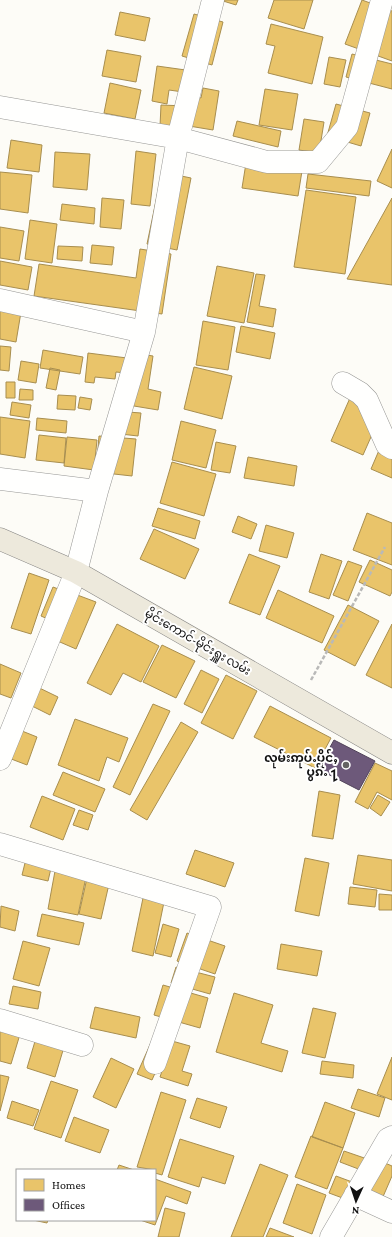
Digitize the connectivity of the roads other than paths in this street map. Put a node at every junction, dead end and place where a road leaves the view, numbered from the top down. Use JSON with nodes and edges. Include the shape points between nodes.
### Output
{"nodes":[{"id":1,"x":213,"y":0,"type":"edge"},
{"id":2,"x":382,"y":0,"type":"edge"},
{"id":3,"x":0,"y":107,"type":"edge"},
{"id":4,"x":178,"y":138,"type":"junction"},
{"id":5,"x":0,"y":300,"type":"edge"},
{"id":6,"x":144,"y":332,"type":"junction"},
{"id":7,"x":343,"y":383,"type":"dead end"},
{"id":8,"x":392,"y":448,"type":"edge"},
{"id":9,"x":0,"y":479,"type":"edge"},
{"id":10,"x":97,"y":490,"type":"junction"},
{"id":11,"x":0,"y":539,"type":"edge"},
{"id":12,"x":76,"y":572,"type":"junction"},
{"id":13,"x":392,"y":753,"type":"edge"},
{"id":14,"x":0,"y":759,"type":"edge"},
{"id":15,"x":0,"y":844,"type":"edge"},
{"id":16,"x":0,"y":1020,"type":"edge"},
{"id":17,"x":82,"y":1045,"type":"dead end"},
{"id":18,"x":154,"y":1063,"type":"dead end"},
{"id":19,"x":392,"y":1137,"type":"edge"},
{"id":20,"x":355,"y":1195,"type":"junction"},
{"id":21,"x":392,"y":1212,"type":"edge"},
{"id":22,"x":331,"y":1237,"type":"edge"}],
"edges":[{"from":1,"to":4,"type":"street"},
{"from":2,"to":4,"type":"street","via":[[347,127],[318,162],[267,162]]},
{"from":3,"to":4,"type":"street"},
{"from":4,"to":6,"type":"street"},
{"from":5,"to":6,"type":"street"},
{"from":6,"to":10,"type":"street"},
{"from":7,"to":8,"type":"street","via":[[367,400],[387,445]]},
{"from":9,"to":10,"type":"street"},
{"from":10,"to":12,"type":"street"},
{"from":11,"to":12,"type":"main road","name":"မိုင်းကောင်-မိုင်းရှူး လမ်း"},
{"from":12,"to":13,"type":"main road","name":"မိုင်းကောင်-မိုင်းရှူး လမ်း"},
{"from":12,"to":14,"type":"street"},
{"from":15,"to":18,"type":"street","via":[[210,907]]},
{"from":16,"to":17,"type":"street"},
{"from":19,"to":20,"type":"street","via":[[388,1139]]},
{"from":20,"to":21,"type":"street"},
{"from":20,"to":22,"type":"street"}]}
